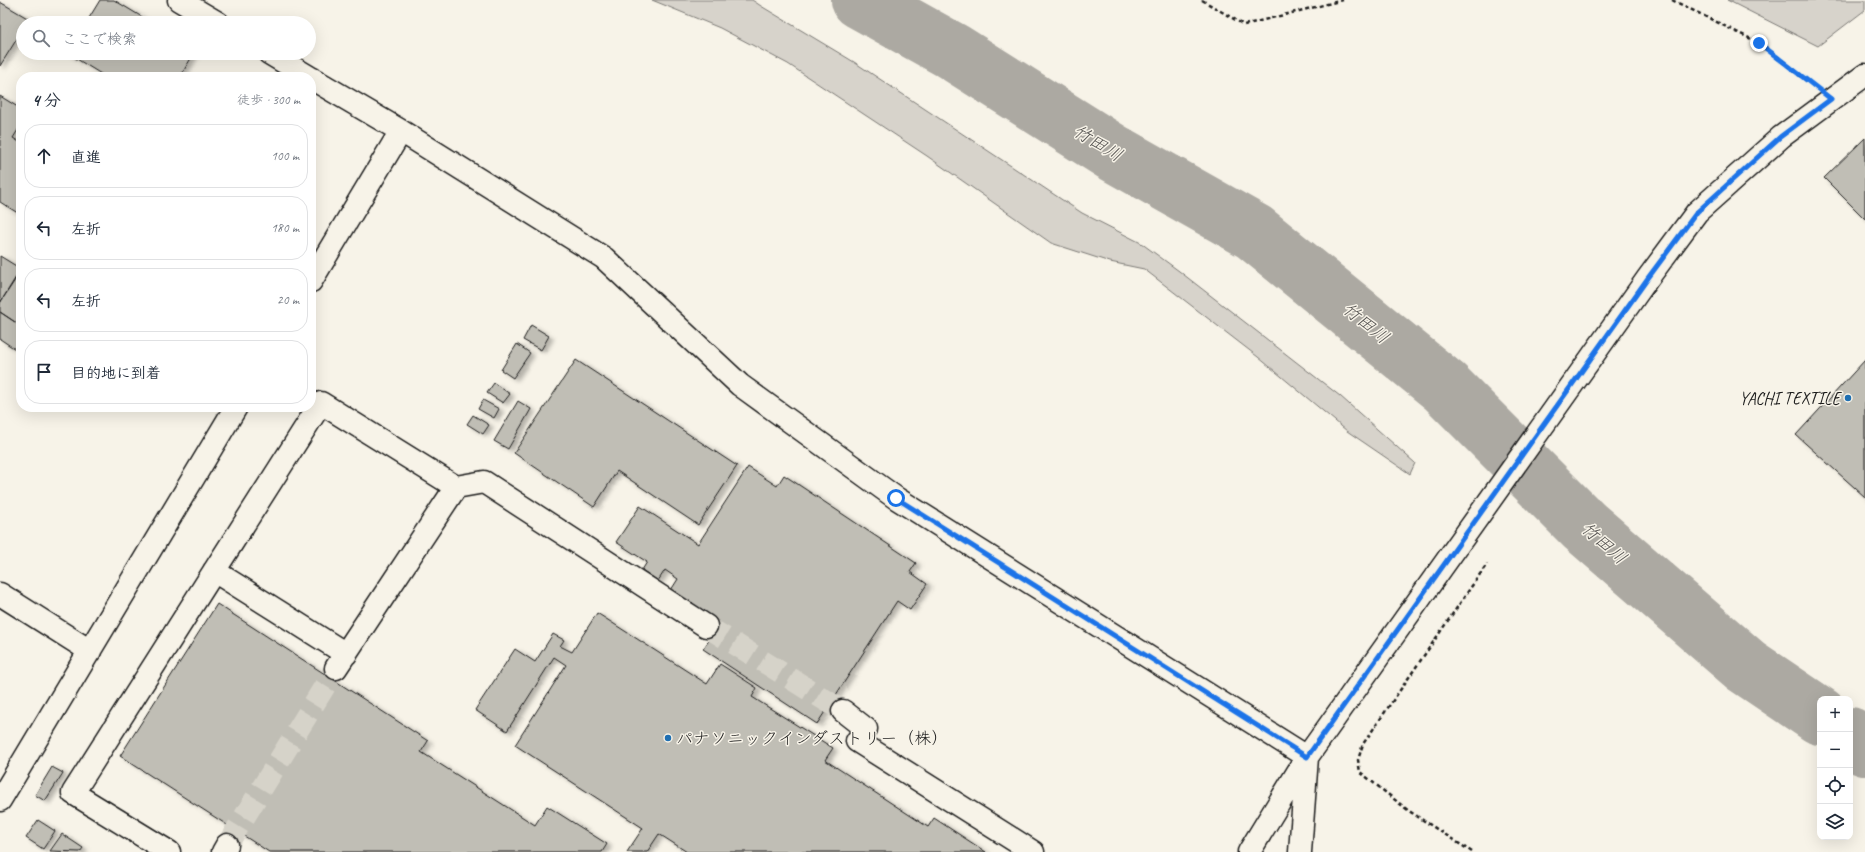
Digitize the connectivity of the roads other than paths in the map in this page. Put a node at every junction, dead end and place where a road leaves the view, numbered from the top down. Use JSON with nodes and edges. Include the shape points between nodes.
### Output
{"nodes":[{"id":1,"x":179,"y":0,"type":"edge"},
{"id":2,"x":206,"y":16,"type":"edge"},
{"id":3,"x":281,"y":60,"type":"edge"},
{"id":4,"x":301,"y":72,"type":"edge"},
{"id":5,"x":1865,"y":75,"type":"edge"},
{"id":6,"x":316,"y":81,"type":"edge"},
{"id":7,"x":401,"y":131,"type":"junction"},
{"id":8,"x":316,"y":273,"type":"edge"},
{"id":9,"x":316,"y":411,"type":"edge"},
{"id":10,"x":233,"y":412,"type":"edge"},
{"id":11,"x":315,"y":412,"type":"edge"},
{"id":12,"x":456,"y":487,"type":"junction"},
{"id":13,"x":214,"y":571,"type":"junction"},
{"id":14,"x":0,"y":594,"type":"edge"},
{"id":15,"x":706,"y":626,"type":"tunnel mouth"},
{"id":16,"x":90,"y":651,"type":"junction"},
{"id":17,"x":842,"y":711,"type":"tunnel mouth"},
{"id":18,"x":1307,"y":757,"type":"junction"},
{"id":19,"x":0,"y":800,"type":"edge"},
{"id":20,"x":169,"y":852,"type":"edge"},
{"id":21,"x":1034,"y":852,"type":"edge"},
{"id":22,"x":1249,"y":852,"type":"edge"},
{"id":23,"x":1300,"y":852,"type":"edge"}],
"edges":[{"from":1,"to":2,"type":"street"},
{"from":3,"to":4,"type":"street"},
{"from":5,"to":18,"type":"street","via":[[1780,137],[1697,212],[1396,629]]},
{"from":6,"to":7,"type":"street"},
{"from":7,"to":8,"type":"street"},
{"from":7,"to":18,"type":"street","via":[[604,258],[740,385],[896,498]]},
{"from":9,"to":12,"type":"street","via":[[321,403]]},
{"from":10,"to":16,"type":"street"},
{"from":11,"to":13,"type":"street"},
{"from":12,"to":13,"type":"street","via":[[341,661]]},
{"from":12,"to":15,"type":"street","via":[[484,482]]},
{"from":13,"to":20,"type":"street","via":[[73,793]]},
{"from":14,"to":16,"type":"street"},
{"from":16,"to":19,"type":"street"},
{"from":17,"to":21,"type":"street","via":[[866,729],[857,741]]},
{"from":18,"to":22,"type":"street"},
{"from":18,"to":23,"type":"street"}]}
